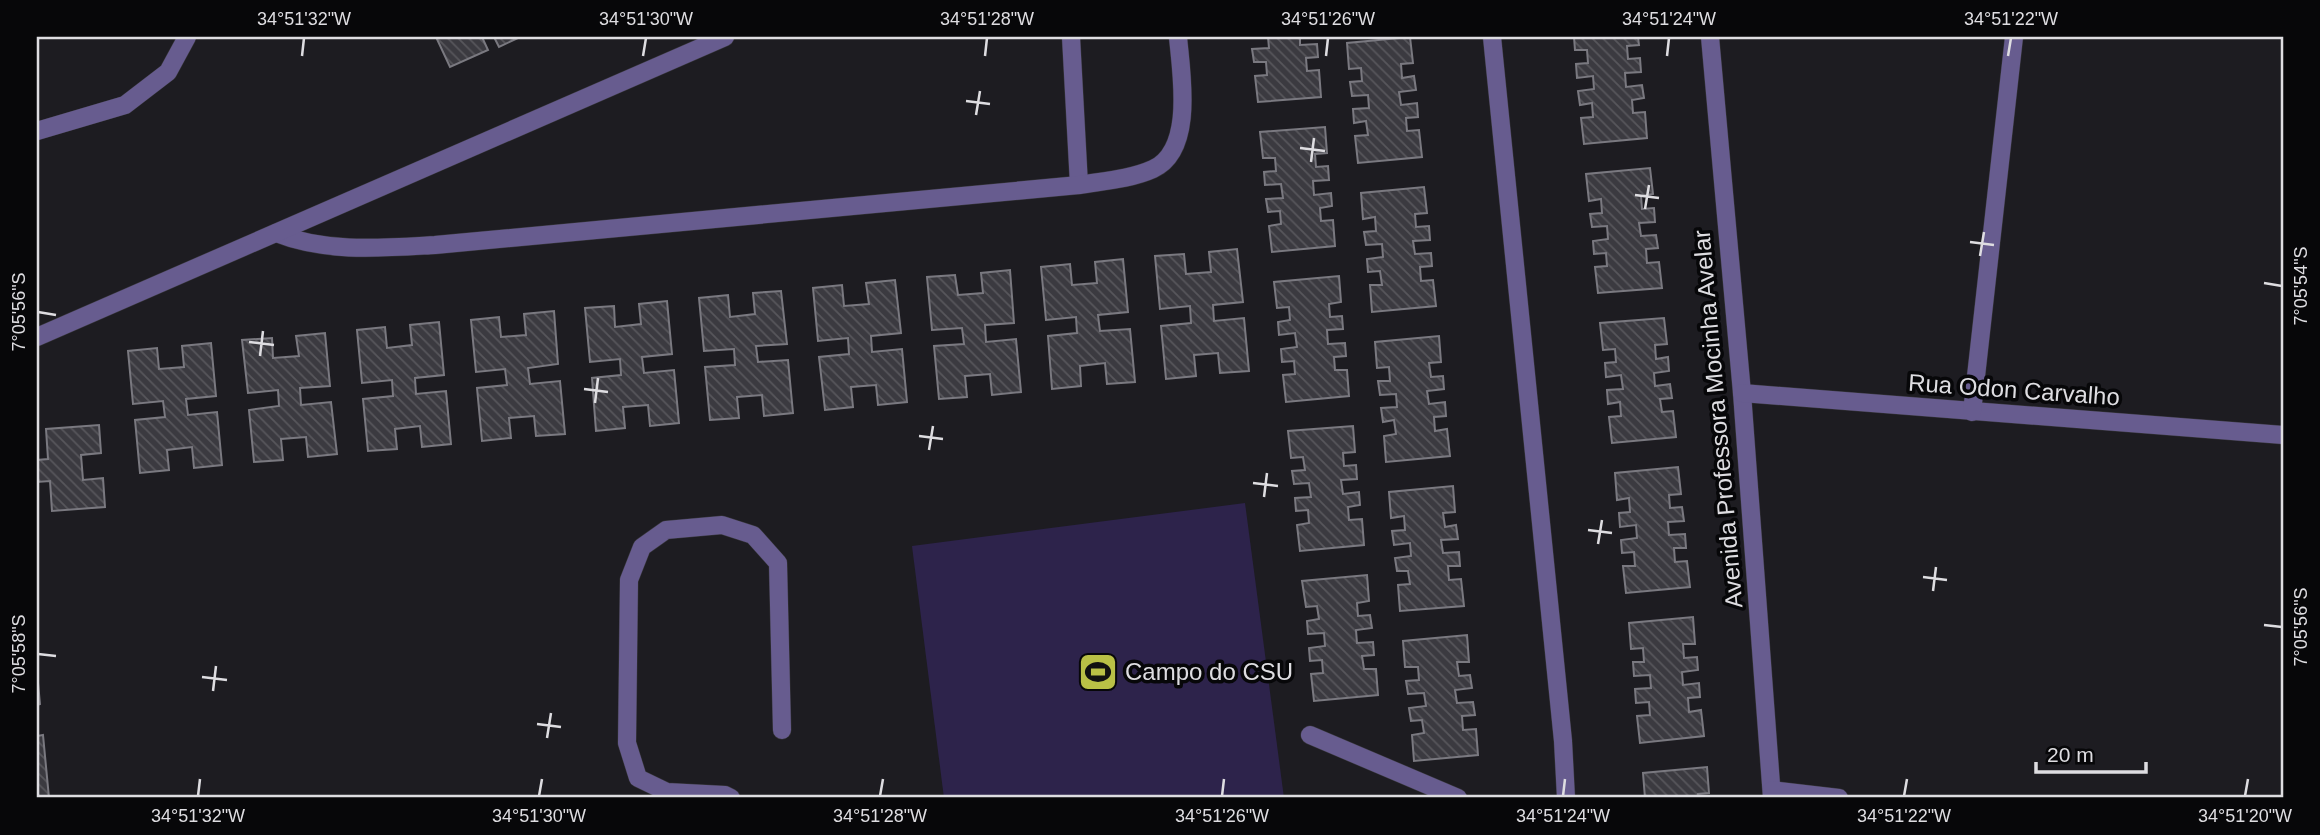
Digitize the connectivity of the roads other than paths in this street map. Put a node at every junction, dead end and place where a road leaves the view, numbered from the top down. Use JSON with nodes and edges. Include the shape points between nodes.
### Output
{"nodes":[{"id":1,"x":187,"y":37,"type":"edge"},
{"id":2,"x":725,"y":37,"type":"edge"},
{"id":3,"x":1071,"y":37,"type":"edge"},
{"id":4,"x":1178,"y":37,"type":"edge"},
{"id":5,"x":1492,"y":37,"type":"edge"},
{"id":6,"x":1710,"y":37,"type":"edge"},
{"id":7,"x":2014,"y":37,"type":"edge"},
{"id":8,"x":37,"y":131,"type":"edge"},
{"id":9,"x":1079,"y":186,"type":"junction"},
{"id":10,"x":276,"y":233,"type":"junction"},
{"id":11,"x":37,"y":337,"type":"edge"},
{"id":12,"x":1742,"y":393,"type":"junction"},
{"id":13,"x":1972,"y":412,"type":"junction"},
{"id":14,"x":2283,"y":435,"type":"edge"},
{"id":15,"x":782,"y":730,"type":"dead end"},
{"id":16,"x":1310,"y":734,"type":"dead end"},
{"id":17,"x":1772,"y":794,"type":"edge"},
{"id":18,"x":731,"y":798,"type":"edge"},
{"id":19,"x":1458,"y":798,"type":"edge"},
{"id":20,"x":1566,"y":798,"type":"edge"},
{"id":21,"x":1839,"y":798,"type":"edge"}],
"edges":[{"from":1,"to":8,"type":"street","via":[[168,72],[125,105]]},
{"from":2,"to":10,"type":"street"},
{"from":3,"to":9,"type":"street"},
{"from":4,"to":9,"type":"street","via":[[1184,101],[1179,134],[1167,160],[1154,168]]},
{"from":5,"to":20,"type":"street"},
{"from":6,"to":12,"type":"street","name":"Avenida Professora Mocinha Avelar"},
{"from":7,"to":13,"type":"street"},
{"from":9,"to":10,"type":"street","via":[[423,246],[327,246]]},
{"from":10,"to":11,"type":"street"},
{"from":12,"to":13,"type":"street","name":"Rua Odon Carvalho"},
{"from":12,"to":17,"type":"street","name":"Avenida Professora Mocinha Avelar"},
{"from":13,"to":14,"type":"street","name":"Rua Odon Carvalho"},
{"from":15,"to":18,"type":"street","via":[[778,563],[753,535],[722,525],[667,530],[642,547],[629,580],[627,743],[638,778],[667,792]]},
{"from":16,"to":19,"type":"street"},
{"from":17,"to":21,"type":"street"}]}
